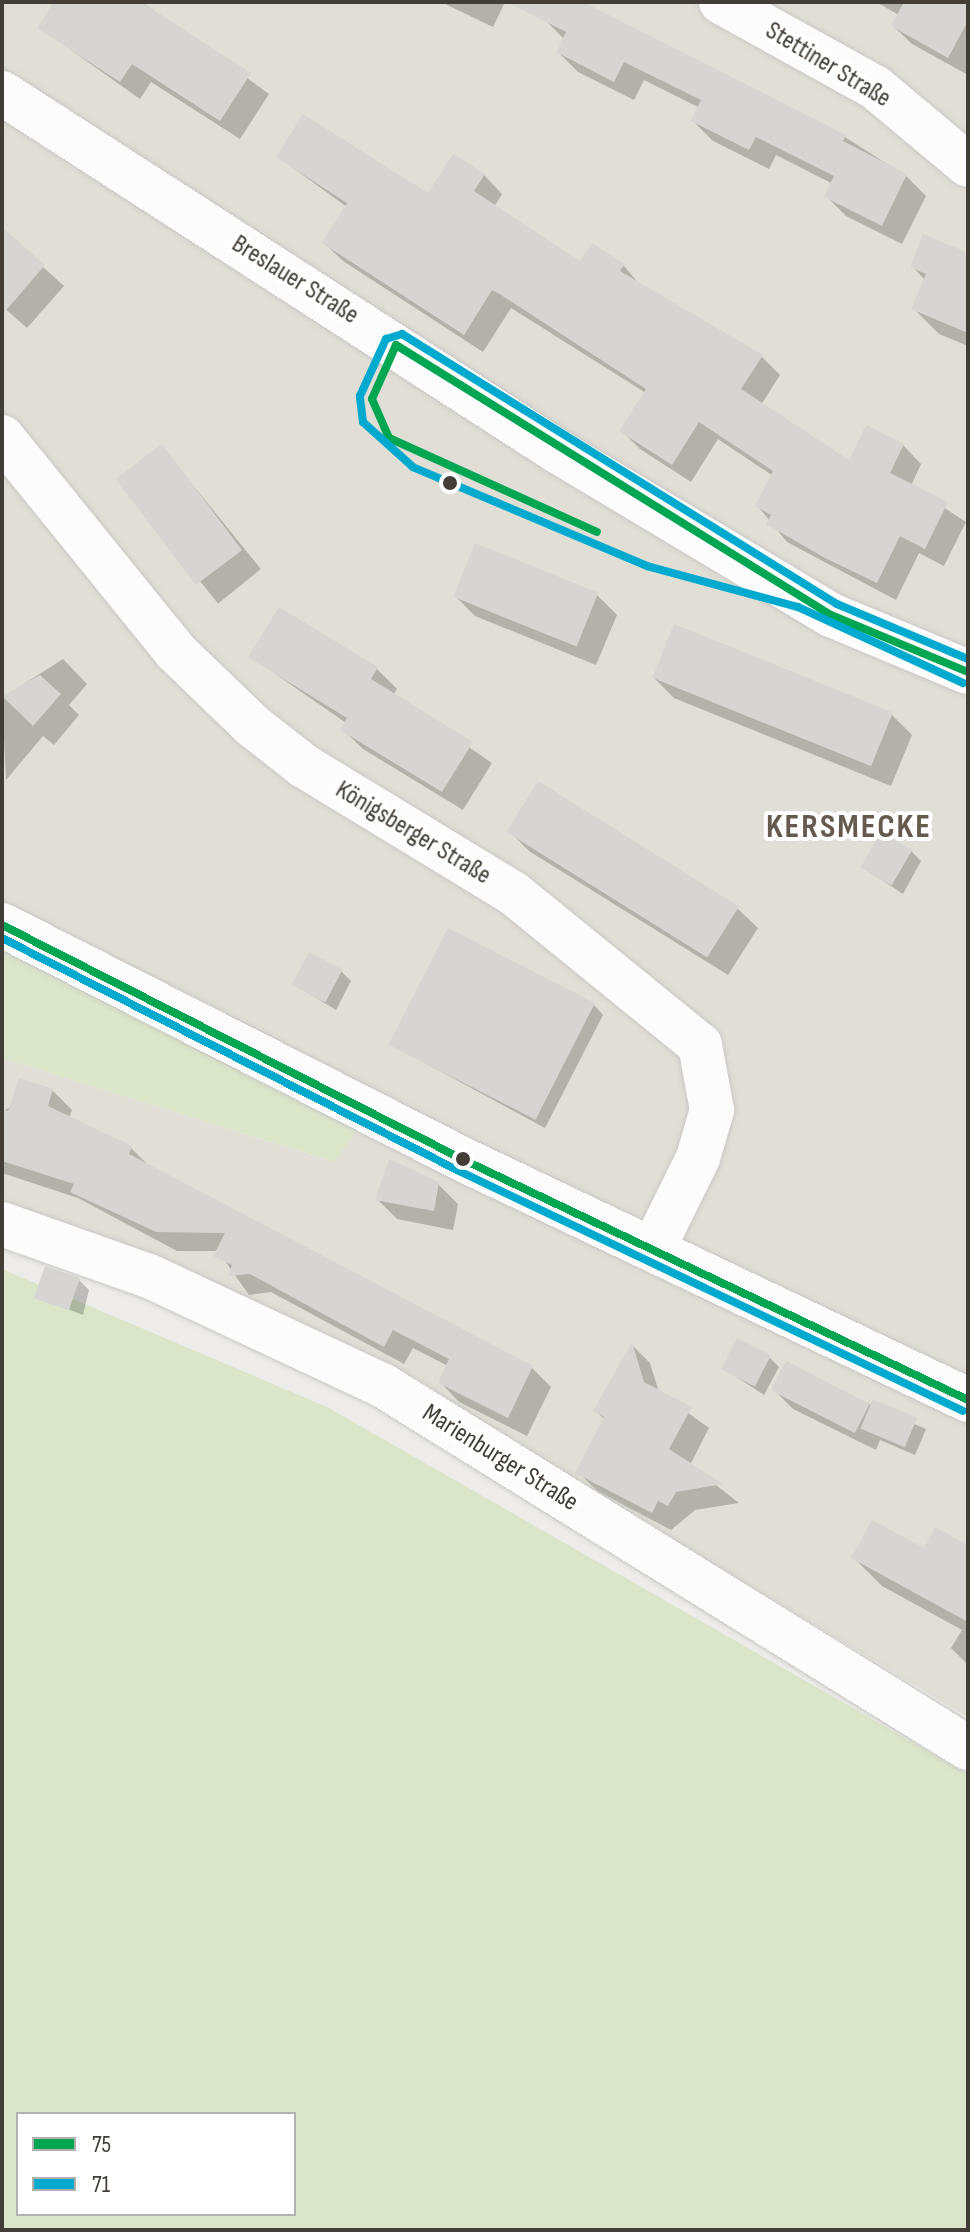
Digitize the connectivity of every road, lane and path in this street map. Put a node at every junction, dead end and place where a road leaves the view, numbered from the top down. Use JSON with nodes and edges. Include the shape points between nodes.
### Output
{"nodes":[{"id":1,"x":721,"y":2,"type":"edge"},
{"id":2,"x":2,"y":93,"type":"edge"},
{"id":3,"x":968,"y":165,"type":"edge"},
{"id":4,"x":2,"y":437,"type":"edge"},
{"id":5,"x":968,"y":672,"type":"edge"},
{"id":6,"x":2,"y":925,"type":"edge"},
{"id":7,"x":2,"y":1224,"type":"edge"},
{"id":8,"x":653,"y":1249,"type":"junction"},
{"id":9,"x":968,"y":1400,"type":"edge"},
{"id":10,"x":968,"y":1748,"type":"edge"}],
"edges":[{"from":1,"to":3,"type":"street","name":"Stettiner Straße","via":[[876,88]]},
{"from":2,"to":5,"type":"street","name":"Breslauer Straße","via":[[557,451],[831,615]]},
{"from":4,"to":8,"type":"street","name":"Königsberger Straße","via":[[175,651],[253,726],[304,766],[513,893],[700,1045],[712,1110],[698,1158]]},
{"from":6,"to":8,"type":"street"},
{"from":7,"to":10,"type":"street","name":"Marienburger Straße","via":[[149,1276],[382,1385]]},
{"from":8,"to":9,"type":"street"}]}
